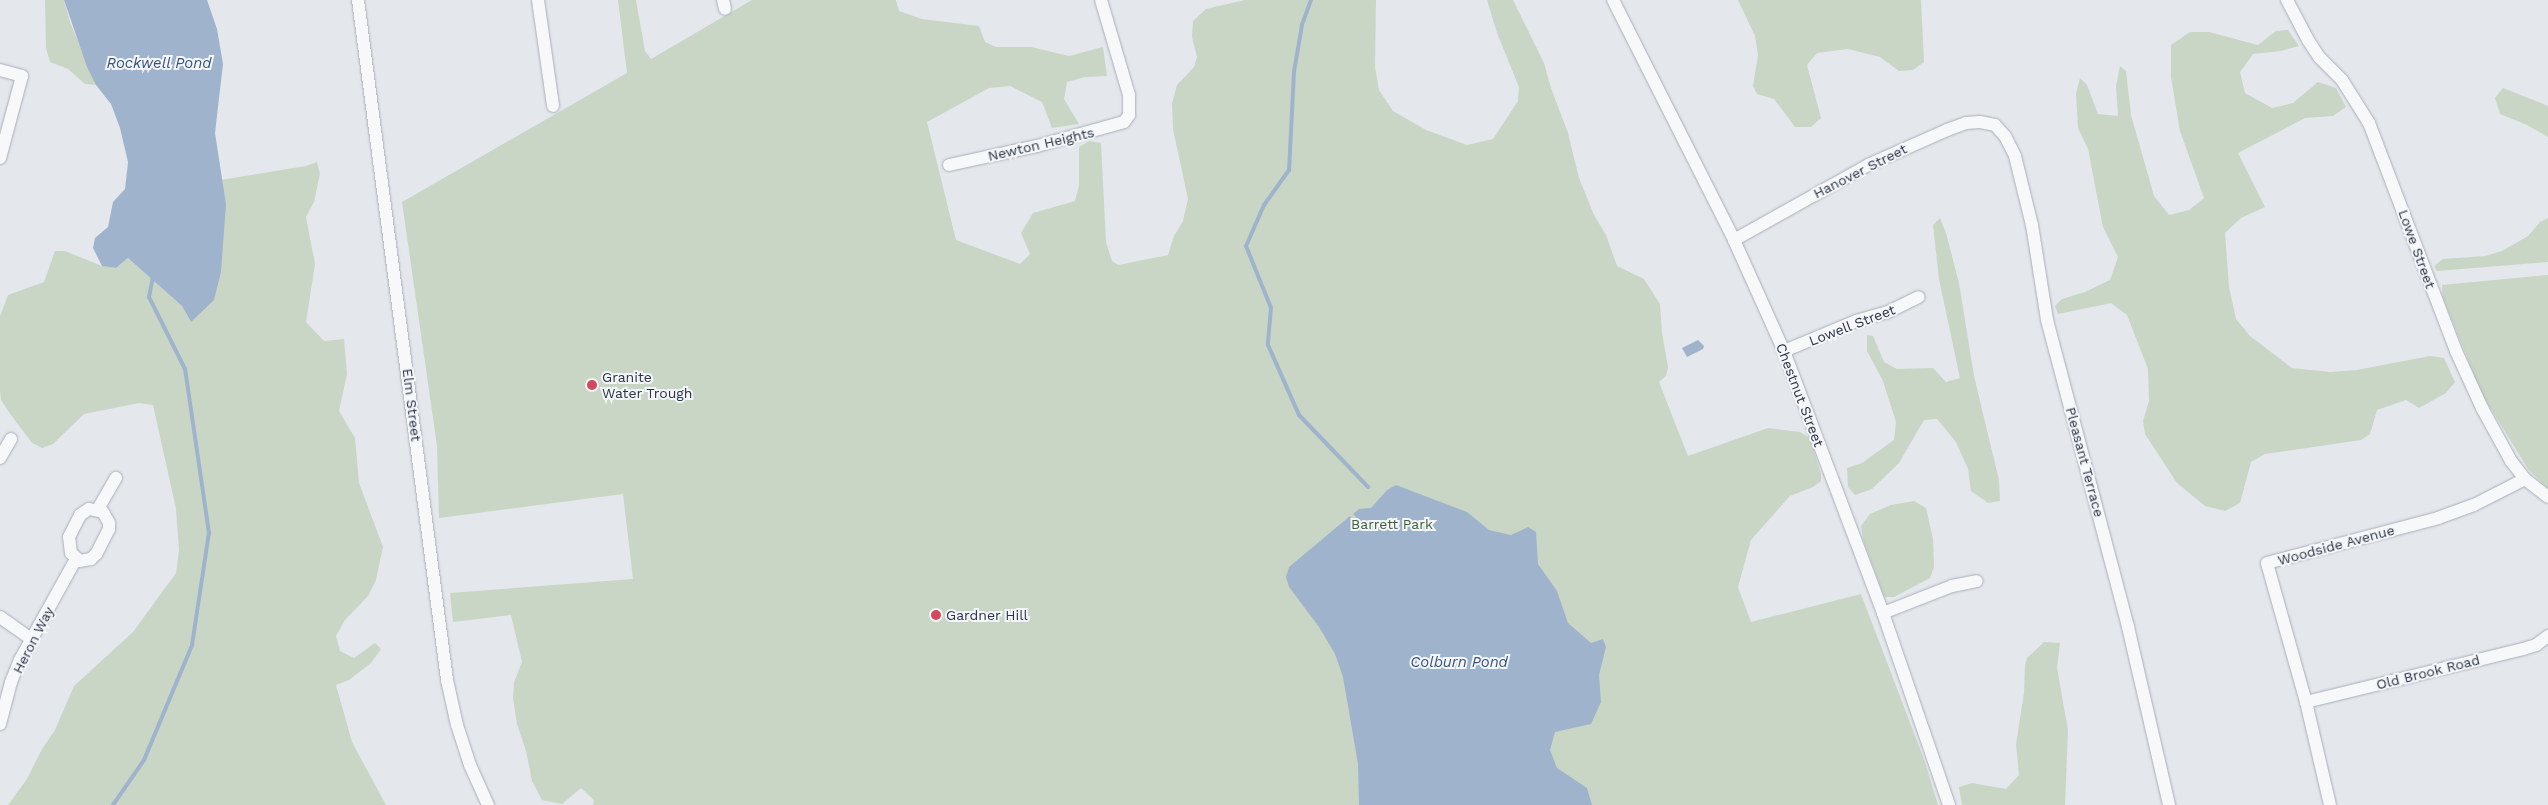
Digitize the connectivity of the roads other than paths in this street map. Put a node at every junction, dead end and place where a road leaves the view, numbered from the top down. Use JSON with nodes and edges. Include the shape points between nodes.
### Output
{"nodes":[{"id":1,"x":358,"y":0,"type":"edge"},
{"id":2,"x":538,"y":0,"type":"edge"},
{"id":3,"x":1101,"y":0,"type":"edge"},
{"id":4,"x":1613,"y":0,"type":"edge"},
{"id":5,"x":2287,"y":0,"type":"edge"},
{"id":6,"x":0,"y":70,"type":"edge"},
{"id":7,"x":554,"y":106,"type":"dead end"},
{"id":8,"x":1993,"y":125,"type":"joint"},
{"id":9,"x":0,"y":158,"type":"edge"},
{"id":10,"x":950,"y":165,"type":"dead end"},
{"id":11,"x":1734,"y":240,"type":"junction"},
{"id":12,"x":1919,"y":297,"type":"dead end"},
{"id":13,"x":1784,"y":351,"type":"junction"},
{"id":14,"x":10,"y":439,"type":"dead end"},
{"id":15,"x":0,"y":458,"type":"edge"},
{"id":16,"x":116,"y":478,"type":"dead end"},
{"id":17,"x":2525,"y":479,"type":"junction"},
{"id":18,"x":2548,"y":497,"type":"edge"},
{"id":19,"x":98,"y":509,"type":"junction"},
{"id":20,"x":76,"y":559,"type":"junction"},
{"id":21,"x":1977,"y":582,"type":"dead end"},
{"id":22,"x":1883,"y":613,"type":"junction"},
{"id":23,"x":0,"y":617,"type":"edge"},
{"id":24,"x":2548,"y":636,"type":"edge"},
{"id":25,"x":31,"y":639,"type":"junction"},
{"id":26,"x":2306,"y":702,"type":"junction"},
{"id":27,"x":0,"y":724,"type":"edge"},
{"id":28,"x":488,"y":805,"type":"edge"},
{"id":29,"x":1949,"y":805,"type":"edge"},
{"id":30,"x":2169,"y":805,"type":"edge"},
{"id":31,"x":2330,"y":805,"type":"edge"}],
"edges":[{"from":1,"to":28,"type":"street","name":"Elm Street","via":[[447,680],[470,765]]},
{"from":2,"to":7,"type":"street"},
{"from":3,"to":10,"type":"street","name":"Newton Heights","via":[[1129,95],[1128,116],[1124,122]]},
{"from":4,"to":11,"type":"street","name":"Chestnut Street"},
{"from":5,"to":17,"type":"street","name":"Lowe Street","via":[[2308,40],[2342,80],[2369,123],[2456,351],[2499,439]]},
{"from":6,"to":9,"type":"street","via":[[22,76]]},
{"from":8,"to":11,"type":"street","name":"Hanover Street","via":[[1966,123],[1914,143],[1859,169]]},
{"from":8,"to":30,"type":"street","name":"Pleasant Terrace","via":[[2005,136],[2015,156],[2032,225],[2047,320],[2126,618]]},
{"from":11,"to":13,"type":"street","name":"Chestnut Street"},
{"from":12,"to":13,"type":"street","name":"Lowell Street"},
{"from":13,"to":22,"type":"street","name":"Chestnut Street"},
{"from":14,"to":15,"type":"street"},
{"from":16,"to":19,"type":"street"},
{"from":17,"to":18,"type":"street","name":"Lowe Street"},
{"from":17,"to":26,"type":"street","name":"Woodside Avenue","via":[[2474,505],[2438,518],[2267,563]]},
{"from":19,"to":20,"type":"street","via":[[85,510],[69,537],[69,548]]},
{"from":19,"to":20,"type":"street","via":[[109,523],[108,535],[91,559]]},
{"from":20,"to":25,"type":"street","name":"Heron Way"},
{"from":21,"to":22,"type":"street","via":[[1952,586]]},
{"from":22,"to":29,"type":"street","name":"Chestnut Street"},
{"from":23,"to":25,"type":"street"},
{"from":24,"to":26,"type":"street","name":"Old Brook Road","via":[[2523,649]]},
{"from":25,"to":27,"type":"street","name":"Heron Way","via":[[11,682]]},
{"from":26,"to":31,"type":"street","name":"Woodside Avenue"}]}
